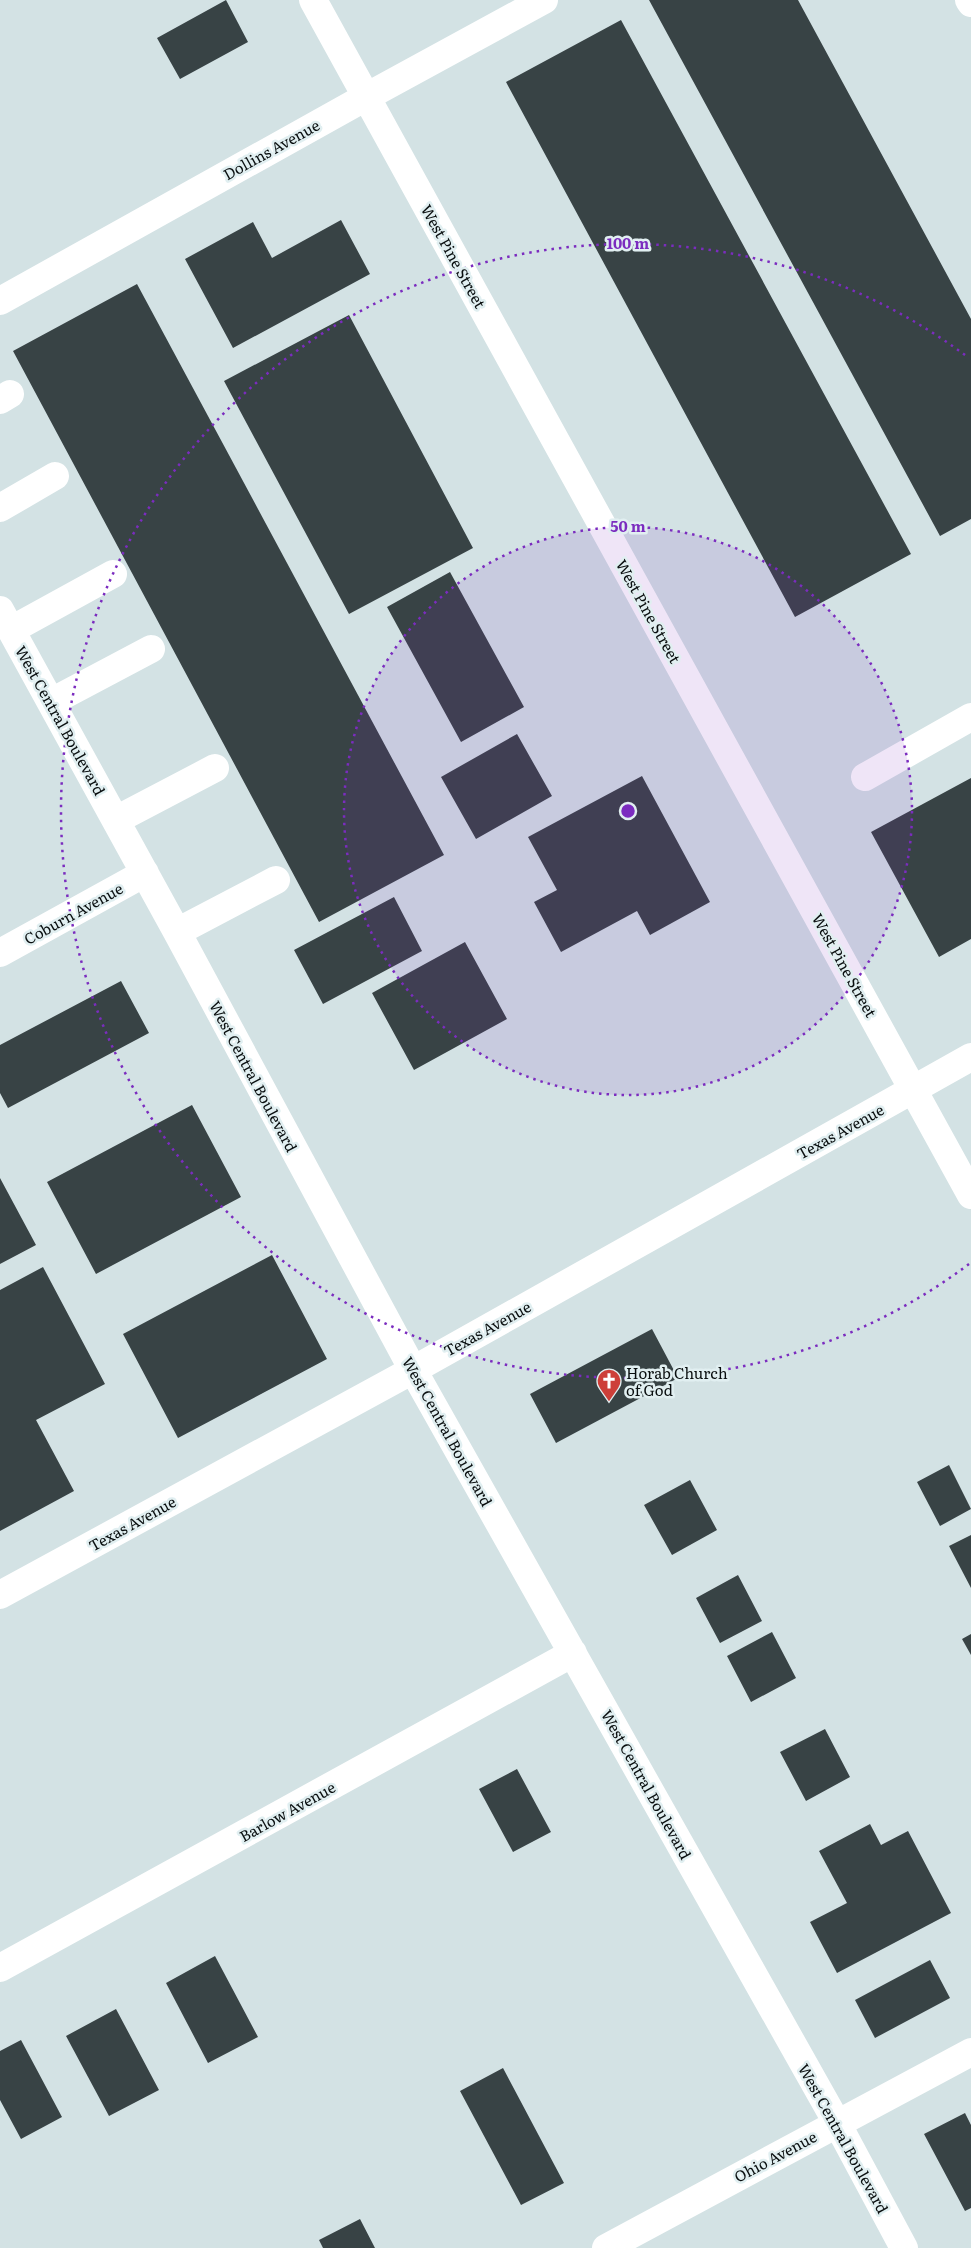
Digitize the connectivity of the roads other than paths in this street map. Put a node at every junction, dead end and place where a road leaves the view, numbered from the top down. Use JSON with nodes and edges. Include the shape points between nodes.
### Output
{"nodes":[{"id":1,"x":313,"y":0,"type":"edge"},
{"id":2,"x":544,"y":0,"type":"edge"},
{"id":3,"x":366,"y":97,"type":"junction"},
{"id":4,"x":0,"y":301,"type":"edge"},
{"id":5,"x":55,"y":476,"type":"dead end"},
{"id":6,"x":0,"y":508,"type":"edge"},
{"id":7,"x":113,"y":574,"type":"dead end"},
{"id":8,"x":5,"y":620,"type":"edge"},
{"id":9,"x":150,"y":649,"type":"dead end"},
{"id":10,"x":51,"y":702,"type":"junction"},
{"id":11,"x":971,"y":717,"type":"edge"},
{"id":12,"x":215,"y":768,"type":"dead end"},
{"id":13,"x":865,"y":777,"type":"dead end"},
{"id":14,"x":116,"y":820,"type":"junction"},
{"id":15,"x":145,"y":873,"type":"junction"},
{"id":16,"x":276,"y":880,"type":"dead end"},
{"id":17,"x":177,"y":932,"type":"junction"},
{"id":18,"x":0,"y":953,"type":"edge"},
{"id":19,"x":971,"y":1057,"type":"edge"},
{"id":20,"x":914,"y":1090,"type":"junction"},
{"id":21,"x":971,"y":1195,"type":"edge"},
{"id":22,"x":413,"y":1370,"type":"junction"},
{"id":23,"x":0,"y":1595,"type":"edge"},
{"id":24,"x":573,"y":1653,"type":"junction"},
{"id":25,"x":0,"y":1968,"type":"edge"},
{"id":26,"x":971,"y":2052,"type":"edge"},
{"id":27,"x":837,"y":2123,"type":"junction"},
{"id":28,"x":606,"y":2248,"type":"edge"},
{"id":29,"x":904,"y":2248,"type":"edge"}],
"edges":[{"from":1,"to":3,"type":"street","name":"West Pine Street"},
{"from":2,"to":3,"type":"street","name":"Dollins Avenue"},
{"from":3,"to":4,"type":"street","name":"Dollins Avenue"},
{"from":3,"to":20,"type":"street","name":"West Pine Street"},
{"from":5,"to":6,"type":"street"},
{"from":7,"to":8,"type":"street"},
{"from":8,"to":10,"type":"street","name":"West Central Boulevard"},
{"from":9,"to":10,"type":"street"},
{"from":10,"to":14,"type":"street","name":"West Central Boulevard"},
{"from":11,"to":13,"type":"street"},
{"from":12,"to":14,"type":"street"},
{"from":14,"to":15,"type":"street","name":"West Central Boulevard"},
{"from":15,"to":17,"type":"street","name":"West Central Boulevard"},
{"from":15,"to":18,"type":"street","name":"Coburn Avenue"},
{"from":16,"to":17,"type":"street"},
{"from":17,"to":22,"type":"street","name":"West Central Boulevard"},
{"from":19,"to":20,"type":"street","name":"Texas Avenue"},
{"from":20,"to":21,"type":"street","name":"West Pine Street"},
{"from":20,"to":22,"type":"street","name":"Texas Avenue"},
{"from":22,"to":23,"type":"street","name":"Texas Avenue"},
{"from":22,"to":24,"type":"street","name":"West Central Boulevard"},
{"from":24,"to":25,"type":"street","name":"Barlow Avenue"},
{"from":24,"to":27,"type":"street","name":"West Central Boulevard"},
{"from":26,"to":27,"type":"street","name":"Ohio Avenue"},
{"from":27,"to":28,"type":"street","name":"Ohio Avenue"},
{"from":27,"to":29,"type":"street","name":"West Central Boulevard"}]}
